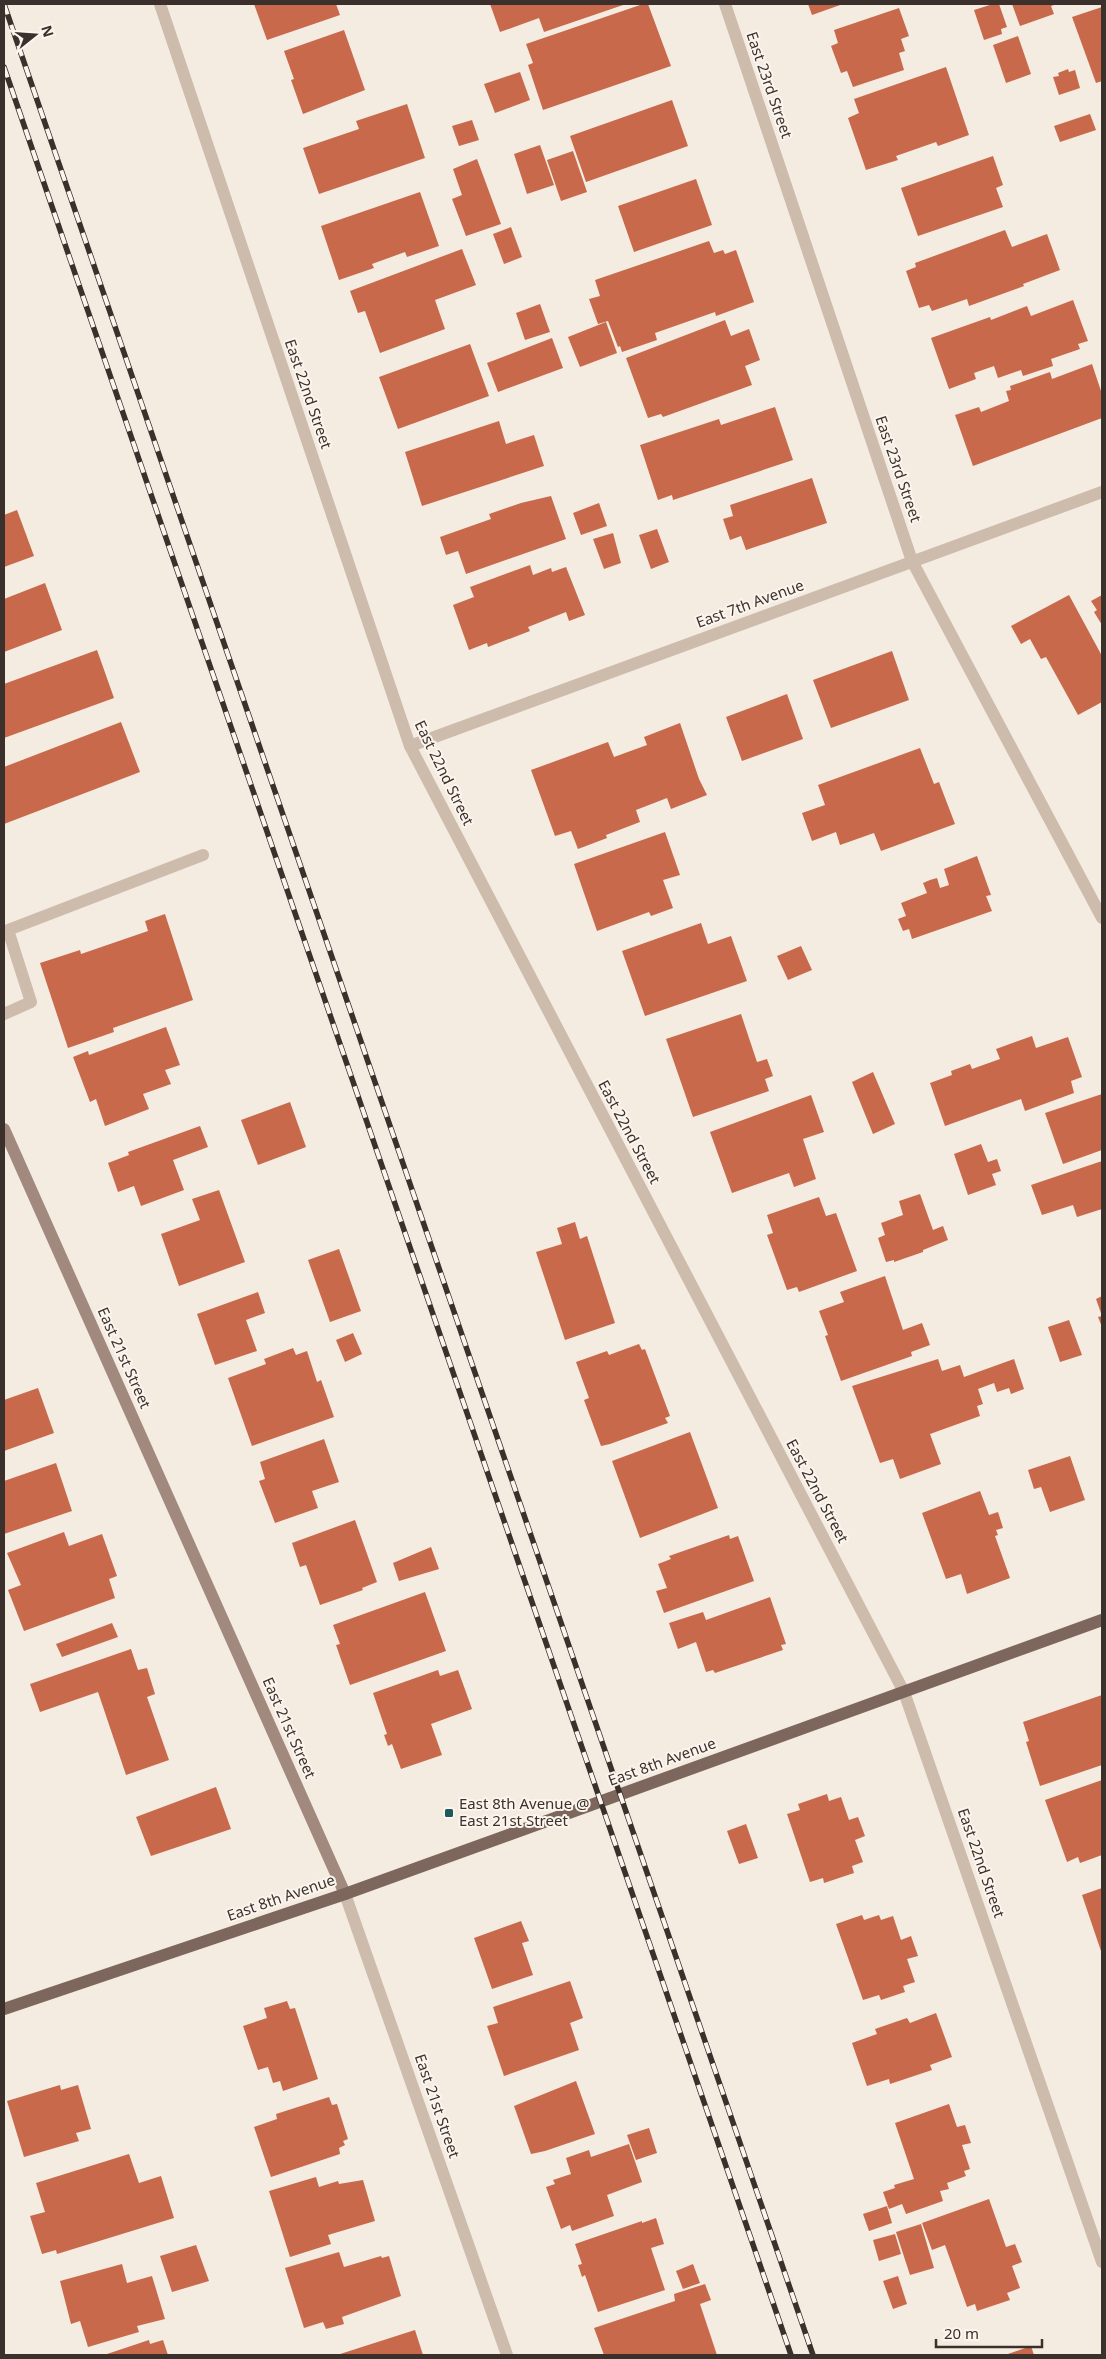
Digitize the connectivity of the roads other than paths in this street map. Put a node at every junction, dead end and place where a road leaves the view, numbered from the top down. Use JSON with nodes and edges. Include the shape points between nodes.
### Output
{"nodes":[{"id":1,"x":160,"y":4,"type":"edge"},
{"id":2,"x":725,"y":4,"type":"edge"},
{"id":3,"x":1102,"y":492,"type":"edge"},
{"id":4,"x":912,"y":562,"type":"junction"},
{"id":5,"x":410,"y":746,"type":"junction"},
{"id":6,"x":203,"y":855,"type":"dead end"},
{"id":7,"x":1102,"y":918,"type":"edge"},
{"id":8,"x":4,"y":1014,"type":"edge"},
{"id":9,"x":4,"y":1129,"type":"edge"},
{"id":10,"x":1102,"y":1620,"type":"edge"},
{"id":11,"x":904,"y":1692,"type":"junction"},
{"id":12,"x":345,"y":1894,"type":"junction"},
{"id":13,"x":4,"y":2009,"type":"edge"},
{"id":14,"x":1102,"y":2262,"type":"edge"},
{"id":15,"x":507,"y":2355,"type":"edge"}],
"edges":[{"from":1,"to":5,"type":"street","name":"East 22nd Street"},
{"from":2,"to":4,"type":"street","name":"East 23rd Street"},
{"from":3,"to":4,"type":"street","name":"East 7th Avenue"},
{"from":4,"to":5,"type":"street","name":"East 7th Avenue"},
{"from":4,"to":7,"type":"street","name":"East 23rd Street"},
{"from":5,"to":11,"type":"street","name":"East 22nd Street"},
{"from":6,"to":8,"type":"street","via":[[8,930],[31,1002]]},
{"from":9,"to":12,"type":"main road","name":"East 21st Street"},
{"from":10,"to":11,"type":"main road","name":"East 8th Avenue"},
{"from":11,"to":12,"type":"main road","name":"East 8th Avenue"},
{"from":11,"to":14,"type":"street","name":"East 22nd Street"},
{"from":12,"to":13,"type":"main road","name":"East 8th Avenue"},
{"from":12,"to":15,"type":"street","name":"East 21st Street"}]}
